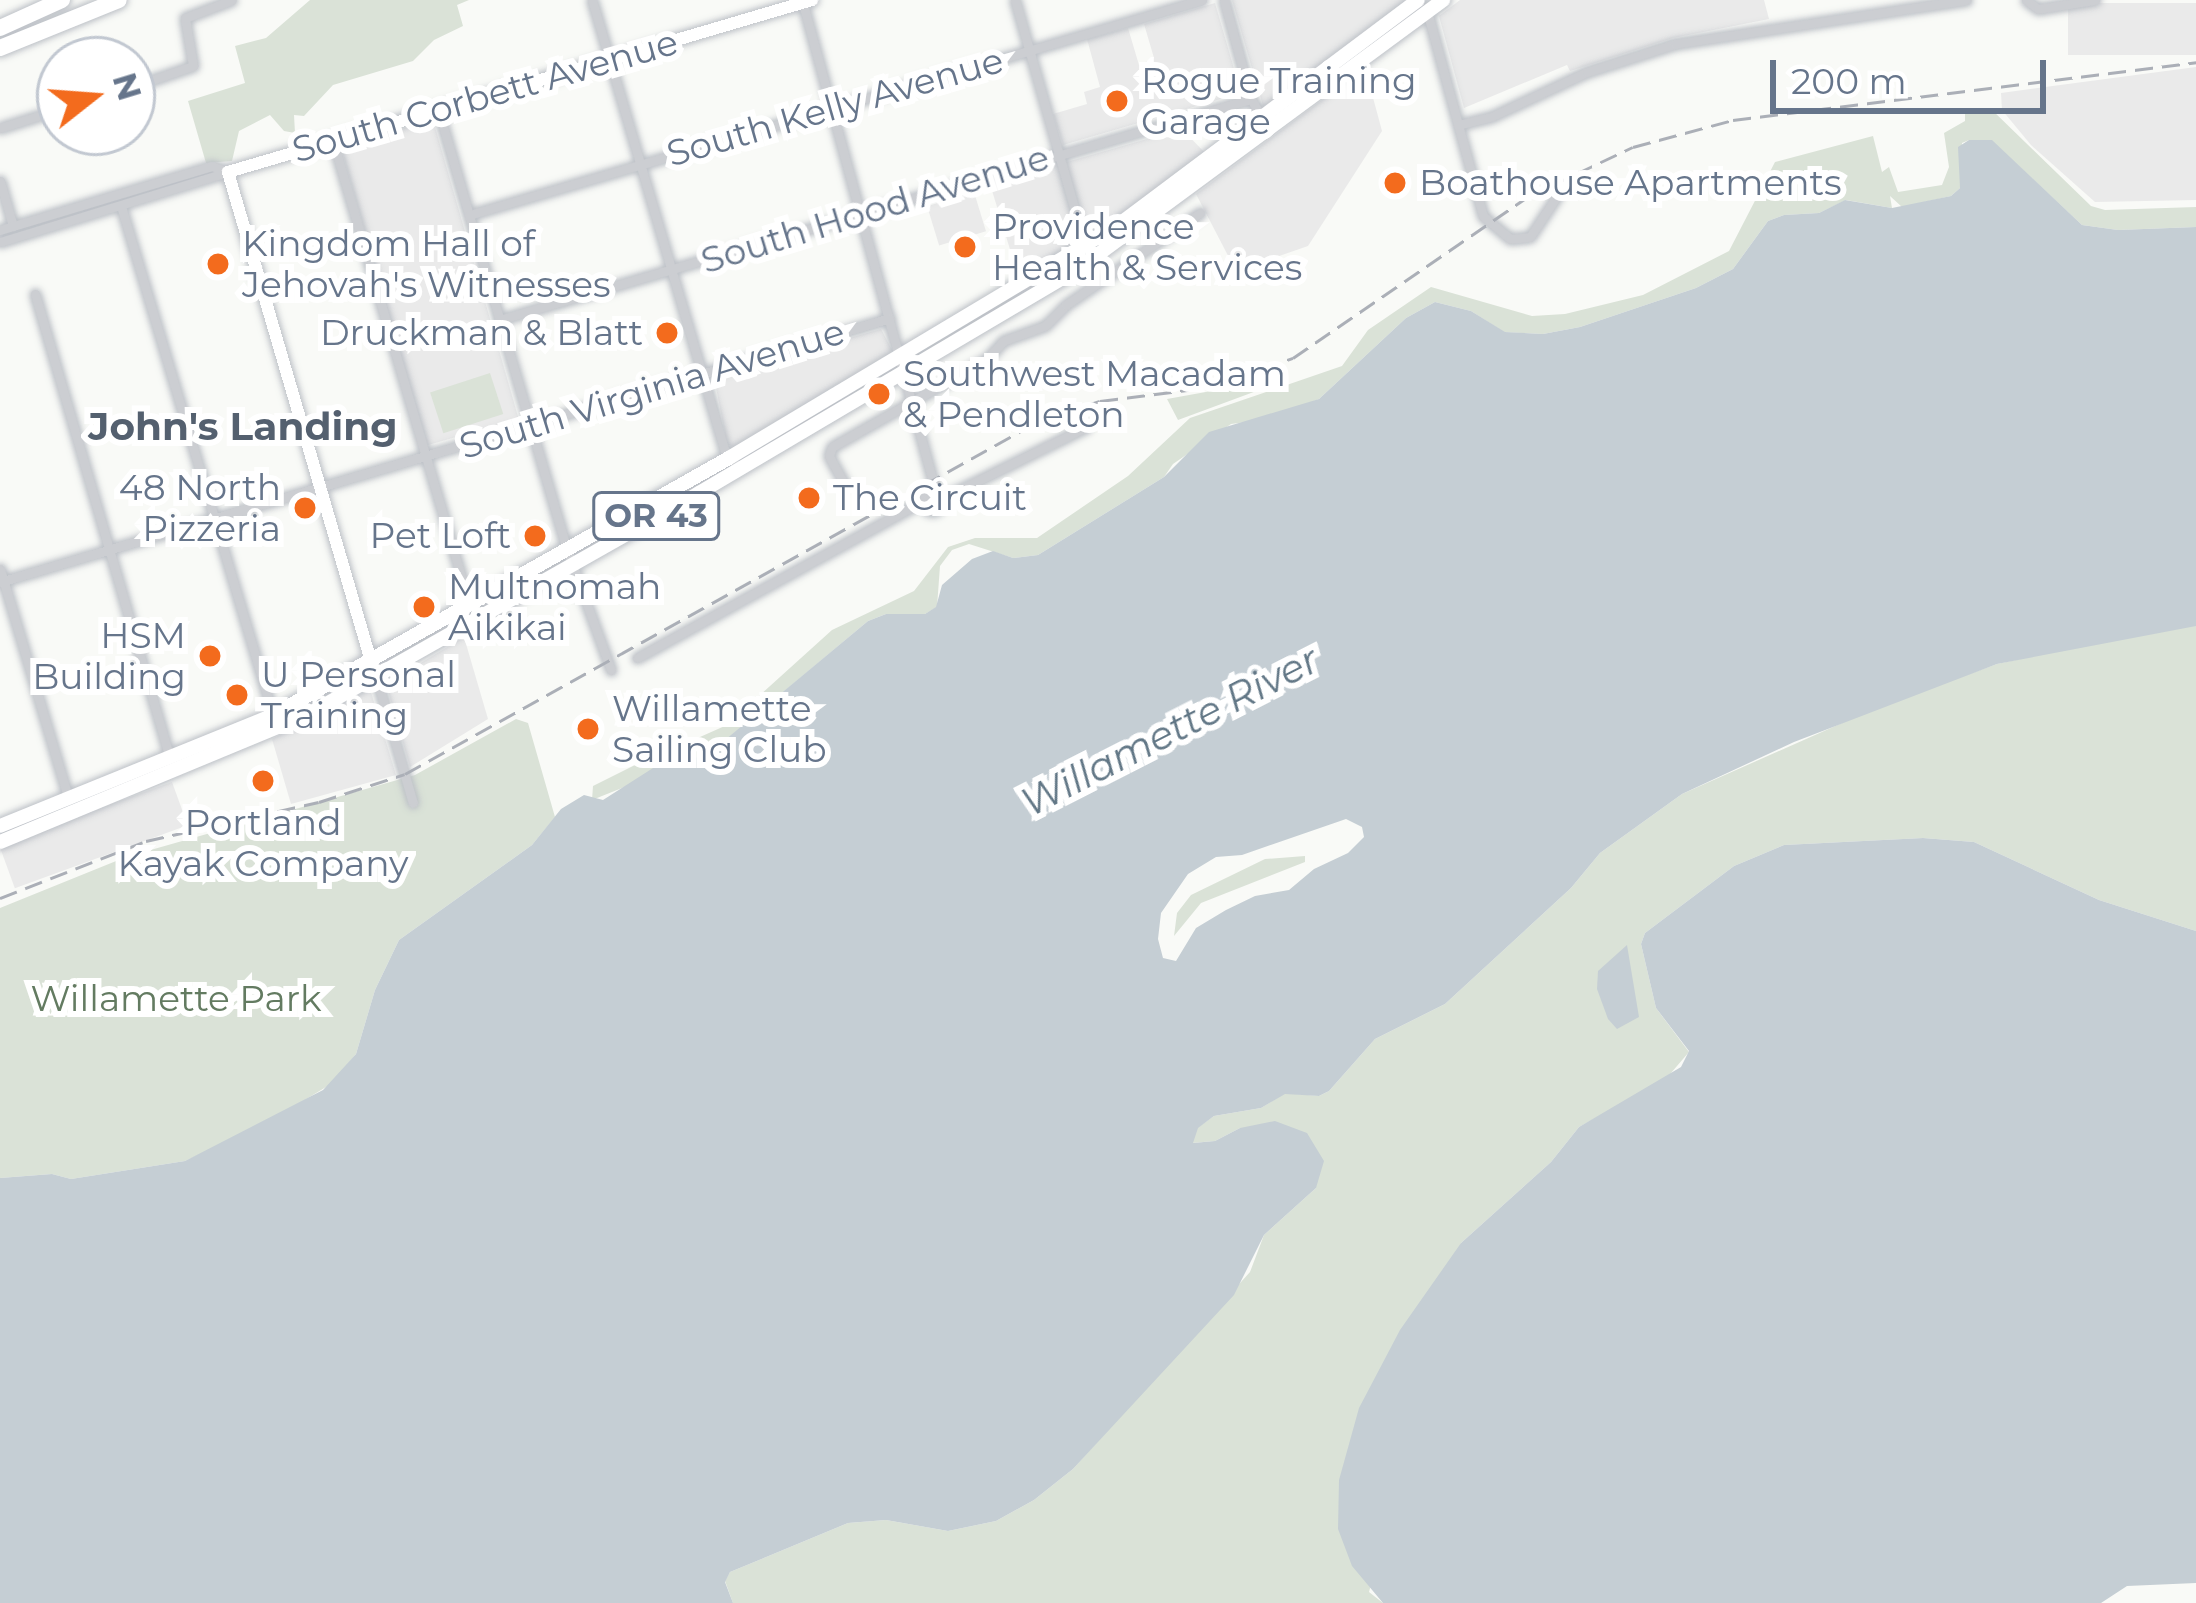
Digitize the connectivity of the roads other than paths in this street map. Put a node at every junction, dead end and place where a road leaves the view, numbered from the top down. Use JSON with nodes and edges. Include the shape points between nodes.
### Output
{"nodes":[{"id":1,"x":119,"y":0,"type":"edge"},
{"id":2,"x":232,"y":0,"type":"edge"},
{"id":3,"x":592,"y":0,"type":"edge"},
{"id":4,"x":1015,"y":0,"type":"edge"},
{"id":5,"x":1202,"y":0,"type":"edge"},
{"id":6,"x":1224,"y":0,"type":"edge"},
{"id":7,"x":1442,"y":0,"type":"edge"},
{"id":8,"x":1967,"y":0,"type":"edge"},
{"id":9,"x":2026,"y":0,"type":"edge"},
{"id":10,"x":2095,"y":0,"type":"edge"},
{"id":11,"x":806,"y":1,"type":"edge"},
{"id":12,"x":2055,"y":2,"type":"edge"},
{"id":13,"x":54,"y":3,"type":"edge"},
{"id":14,"x":1423,"y":4,"type":"edge"},
{"id":15,"x":0,"y":28,"type":"edge"},
{"id":16,"x":0,"y":48,"type":"edge"},
{"id":17,"x":1030,"y":50,"type":"junction"},
{"id":18,"x":609,"y":58,"type":"junction"},
{"id":19,"x":156,"y":79,"type":"edge"},
{"id":20,"x":1251,"y":99,"type":"junction"},
{"id":21,"x":832,"y":108,"type":"junction"},
{"id":22,"x":438,"y":109,"type":"junction"},
{"id":23,"x":36,"y":117,"type":"edge"},
{"id":24,"x":1266,"y":124,"type":"junction"},
{"id":25,"x":1457,"y":125,"type":"junction"},
{"id":26,"x":0,"y":128,"type":"edge"},
{"id":27,"x":333,"y":140,"type":"junction"},
{"id":28,"x":1059,"y":154,"type":"junction"},
{"id":29,"x":640,"y":164,"type":"junction"},
{"id":30,"x":228,"y":172,"type":"junction"},
{"id":31,"x":0,"y":181,"type":"edge"},
{"id":32,"x":1556,"y":196,"type":"dead end"},
{"id":33,"x":121,"y":206,"type":"junction"},
{"id":34,"x":1200,"y":213,"type":"dead end"},
{"id":35,"x":861,"y":214,"type":"junction"},
{"id":36,"x":470,"y":215,"type":"junction"},
{"id":37,"x":13,"y":226,"type":"junction"},
{"id":38,"x":0,"y":230,"type":"edge"},
{"id":39,"x":0,"y":242,"type":"edge"},
{"id":40,"x":1088,"y":254,"type":"junction"},
{"id":41,"x":671,"y":270,"type":"junction"},
{"id":42,"x":34,"y":294,"type":"dead end"},
{"id":43,"x":890,"y":318,"type":"junction"},
{"id":44,"x":499,"y":320,"type":"junction"},
{"id":45,"x":903,"y":362,"type":"junction"},
{"id":46,"x":702,"y":375,"type":"junction"},
{"id":47,"x":913,"y":402,"type":"junction"},
{"id":48,"x":530,"y":425,"type":"junction"},
{"id":49,"x":1086,"y":427,"type":"dead end"},
{"id":50,"x":425,"y":456,"type":"junction"},
{"id":51,"x":734,"y":464,"type":"junction"},
{"id":52,"x":845,"y":485,"type":"dead end"},
{"id":53,"x":320,"y":488,"type":"junction"},
{"id":54,"x":938,"y":496,"type":"junction"},
{"id":55,"x":214,"y":519,"type":"junction"},
{"id":56,"x":110,"y":549,"type":"junction"},
{"id":57,"x":570,"y":557,"type":"junction"},
{"id":58,"x":1,"y":578,"type":"edge"},
{"id":59,"x":470,"y":606,"type":"junction"},
{"id":60,"x":637,"y":658,"type":"dead end"},
{"id":61,"x":374,"y":669,"type":"junction"},
{"id":62,"x":611,"y":670,"type":"dead end"},
{"id":63,"x":273,"y":716,"type":"junction"},
{"id":64,"x":173,"y":767,"type":"junction"},
{"id":65,"x":69,"y":800,"type":"junction"},
{"id":66,"x":413,"y":803,"type":"dead end"},
{"id":67,"x":0,"y":826,"type":"edge"},
{"id":68,"x":0,"y":842,"type":"edge"}],
"edges":[{"from":1,"to":16,"type":"highway"},
{"from":2,"to":19,"type":"street","via":[[185,18],[193,66]]},
{"from":3,"to":18,"type":"street"},
{"from":4,"to":17,"type":"street"},
{"from":5,"to":17,"type":"street","name":"South Kelly Avenue"},
{"from":6,"to":20,"type":"street"},
{"from":7,"to":14,"type":"main road","number":"OR 43"},
{"from":8,"to":25,"type":"street","via":[[1675,44]]},
{"from":9,"to":12,"type":"street","via":[[2036,8]]},
{"from":10,"to":12,"type":"street"},
{"from":11,"to":18,"type":"street","name":"South Corbett Avenue"},
{"from":11,"to":21,"type":"street"},
{"from":13,"to":15,"type":"highway"},
{"from":14,"to":24,"type":"main road","number":"OR 43"},
{"from":14,"to":25,"type":"street"},
{"from":17,"to":21,"type":"street","name":"South Kelly Avenue"},
{"from":17,"to":28,"type":"street"},
{"from":18,"to":22,"type":"street","name":"South Corbett Avenue"},
{"from":18,"to":29,"type":"street"},
{"from":20,"to":24,"type":"street"},
{"from":20,"to":28,"type":"street","name":"South Hood Avenue"},
{"from":21,"to":29,"type":"street","name":"South Kelly Avenue"},
{"from":21,"to":35,"type":"street"},
{"from":22,"to":27,"type":"street","name":"South Corbett Avenue"},
{"from":22,"to":36,"type":"street"},
{"from":23,"to":26,"type":"street"},
{"from":24,"to":40,"type":"main road","number":"OR 43"},
{"from":25,"to":32,"type":"street","via":[[1484,215],[1510,239],[1529,236]]},
{"from":27,"to":30,"type":"street","name":"South Corbett Avenue"},
{"from":27,"to":50,"type":"street"},
{"from":28,"to":35,"type":"street","name":"South Hood Avenue"},
{"from":28,"to":40,"type":"street"},
{"from":29,"to":36,"type":"street","name":"South Kelly Avenue"},
{"from":29,"to":41,"type":"street"},
{"from":30,"to":33,"type":"street","name":"South Corbett Avenue"},
{"from":30,"to":37,"type":"street","name":"South Corbett Avenue","via":[[212,166]]},
{"from":30,"to":53,"type":"street"},
{"from":31,"to":37,"type":"street"},
{"from":33,"to":39,"type":"street","name":"South Corbett Avenue"},
{"from":33,"to":55,"type":"street"},
{"from":34,"to":47,"type":"street","via":[[1051,321],[1003,341]]},
{"from":35,"to":41,"type":"street","name":"South Hood Avenue"},
{"from":35,"to":43,"type":"street"},
{"from":36,"to":44,"type":"street"},
{"from":37,"to":38,"type":"street","name":"South Corbett Avenue"},
{"from":40,"to":45,"type":"main road","number":"OR 43"},
{"from":41,"to":44,"type":"street","name":"South Hood Avenue"},
{"from":41,"to":46,"type":"street"},
{"from":42,"to":56,"type":"street"},
{"from":43,"to":45,"type":"street"},
{"from":43,"to":46,"type":"street","name":"South Virginia Avenue"},
{"from":44,"to":48,"type":"street"},
{"from":45,"to":47,"type":"street"},
{"from":45,"to":51,"type":"main road","number":"OR 43"},
{"from":46,"to":48,"type":"street","name":"South Virginia Avenue"},
{"from":46,"to":51,"type":"street"},
{"from":47,"to":52,"type":"street","via":[[830,449]]},
{"from":47,"to":54,"type":"street"},
{"from":48,"to":50,"type":"street","name":"South Virginia Avenue"},
{"from":48,"to":57,"type":"street"},
{"from":49,"to":54,"type":"street"},
{"from":50,"to":53,"type":"street","name":"South Virginia Avenue"},
{"from":50,"to":59,"type":"street"},
{"from":51,"to":57,"type":"main road","number":"OR 43"},
{"from":53,"to":55,"type":"street","name":"South Virginia Avenue"},
{"from":53,"to":61,"type":"street"},
{"from":54,"to":60,"type":"street","via":[[933,511],[923,501]]},
{"from":55,"to":56,"type":"street","name":"South Virginia Avenue"},
{"from":55,"to":63,"type":"street"},
{"from":56,"to":58,"type":"street","name":"South Virginia Avenue"},
{"from":56,"to":64,"type":"street"},
{"from":57,"to":59,"type":"main road","number":"OR 43"},
{"from":57,"to":61,"type":"main road","number":"OR 43"},
{"from":57,"to":62,"type":"street"},
{"from":58,"to":65,"type":"street"},
{"from":59,"to":61,"type":"main road","number":"OR 43"},
{"from":61,"to":63,"type":"main road","number":"OR 43"},
{"from":61,"to":64,"type":"main road","number":"OR 43","via":[[301,718]]},
{"from":61,"to":66,"type":"street"},
{"from":63,"to":64,"type":"main road","number":"OR 43"},
{"from":64,"to":65,"type":"main road","number":"OR 43"},
{"from":64,"to":68,"type":"main road","number":"OR 43"},
{"from":65,"to":67,"type":"main road","number":"OR 43"}]}
